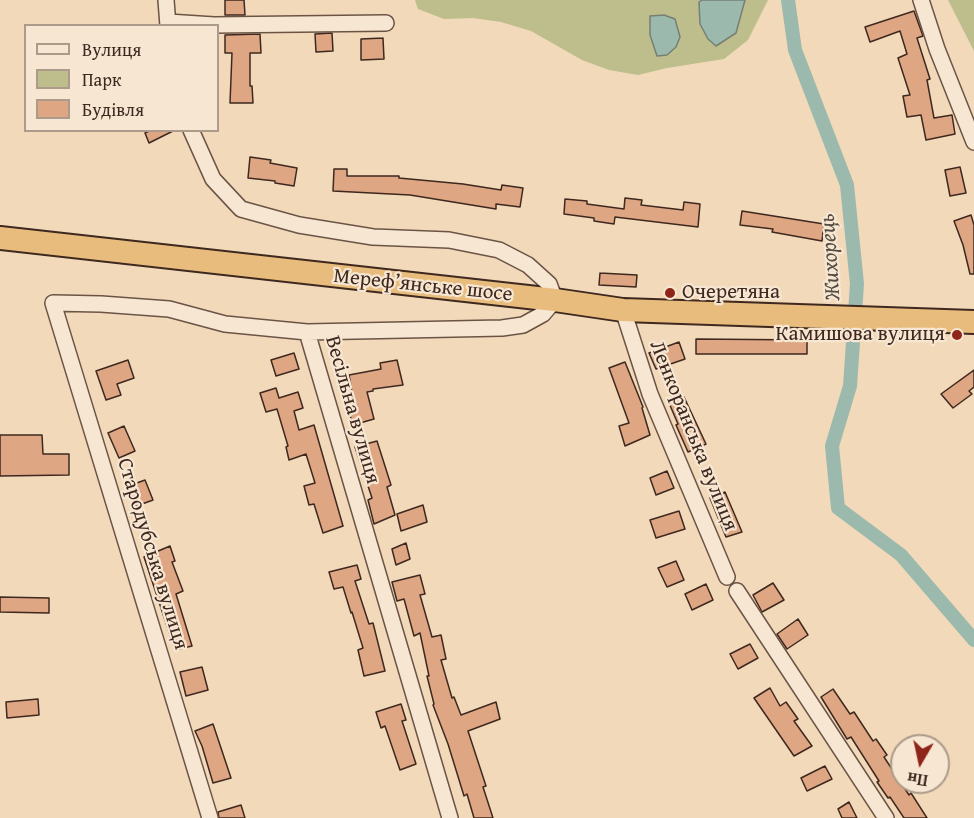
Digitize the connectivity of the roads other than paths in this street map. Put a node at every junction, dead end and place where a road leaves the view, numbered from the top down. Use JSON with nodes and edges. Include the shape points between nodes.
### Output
{"nodes":[{"id":1,"x":166,"y":0,"type":"edge"},
{"id":2,"x":921,"y":0,"type":"edge"},
{"id":3,"x":386,"y":23,"type":"dead end"},
{"id":4,"x":168,"y":24,"type":"edge"},
{"id":5,"x":219,"y":26,"type":"edge"},
{"id":6,"x":192,"y":132,"type":"edge"},
{"id":7,"x":974,"y":142,"type":"edge"},
{"id":8,"x":0,"y":238,"type":"edge"},
{"id":9,"x":555,"y":300,"type":"junction"},
{"id":10,"x":623,"y":310,"type":"junction"},
{"id":11,"x":974,"y":322,"type":"edge"},
{"id":12,"x":307,"y":332,"type":"junction"},
{"id":13,"x":727,"y":577,"type":"dead end"},
{"id":14,"x":737,"y":591,"type":"dead end"},
{"id":15,"x":210,"y":818,"type":"edge"},
{"id":16,"x":450,"y":818,"type":"edge"},
{"id":17,"x":886,"y":818,"type":"edge"}],
"edges":[{"from":1,"to":4,"type":"street"},
{"from":2,"to":7,"type":"street"},
{"from":3,"to":5,"type":"street"},
{"from":6,"to":9,"type":"street","via":[[213,179],[241,209],[299,225],[373,237],[449,240],[499,250],[528,266],[549,284]]},
{"from":8,"to":9,"type":"highway","name":"Мереф’янське шосе"},
{"from":9,"to":10,"type":"highway","name":"Мереф’янське шосе"},
{"from":9,"to":12,"type":"street","name":"Весільна вулиця","via":[[543,314],[523,325],[502,328]]},
{"from":10,"to":11,"type":"highway","name":"Мереф’янське шосе"},
{"from":10,"to":13,"type":"street","name":"Ленкоранська вулиця","via":[[650,394]]},
{"from":12,"to":15,"type":"street","name":"Стародубська вулиця","via":[[225,324],[169,309],[53,303]]},
{"from":12,"to":16,"type":"street","name":"Весільна вулиця"},
{"from":14,"to":17,"type":"street"}]}
